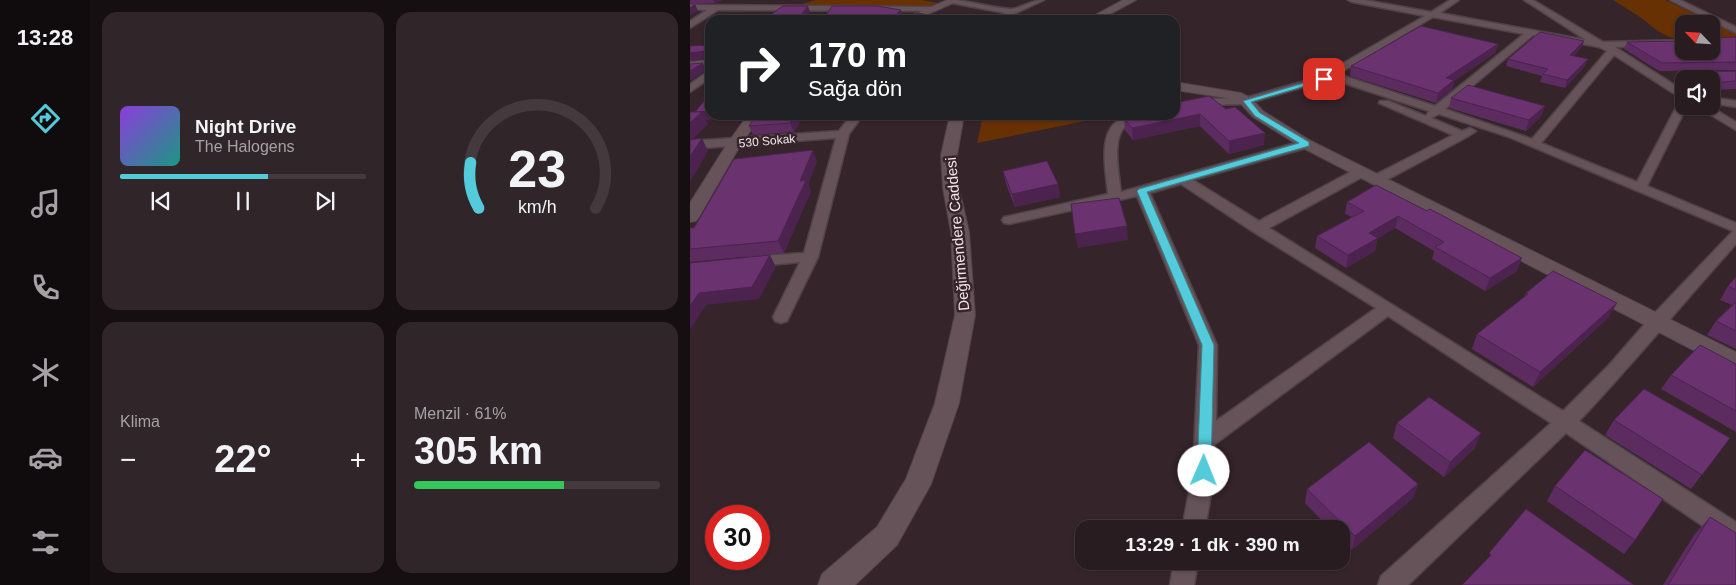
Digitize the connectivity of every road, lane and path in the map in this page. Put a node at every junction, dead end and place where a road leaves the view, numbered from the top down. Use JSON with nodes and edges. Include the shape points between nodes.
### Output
{"nodes":[{"id":1,"x":792,"y":0,"type":"edge"},
{"id":2,"x":808,"y":0,"type":"edge"},
{"id":3,"x":1040,"y":0,"type":"edge"},
{"id":4,"x":1131,"y":0,"type":"edge"},
{"id":5,"x":1352,"y":0,"type":"edge"},
{"id":6,"x":1455,"y":0,"type":"edge"},
{"id":7,"x":1528,"y":0,"type":"edge"},
{"id":8,"x":1674,"y":0,"type":"edge"},
{"id":9,"x":951,"y":1,"type":"edge"},
{"id":10,"x":932,"y":4,"type":"edge"},
{"id":11,"x":690,"y":7,"type":"edge"},
{"id":12,"x":716,"y":7,"type":"junction"},
{"id":13,"x":783,"y":7,"type":"junction"},
{"id":14,"x":1012,"y":12,"type":"junction"},
{"id":15,"x":772,"y":15,"type":"edge"},
{"id":16,"x":914,"y":15,"type":"edge"},
{"id":17,"x":1006,"y":15,"type":"edge"},
{"id":18,"x":1101,"y":15,"type":"edge"},
{"id":19,"x":1434,"y":15,"type":"junction"},
{"id":20,"x":690,"y":25,"type":"edge"},
{"id":21,"x":1736,"y":30,"type":"edge"},
{"id":22,"x":1530,"y":33,"type":"junction"},
{"id":23,"x":1675,"y":43,"type":"edge"},
{"id":24,"x":1601,"y":45,"type":"junction"},
{"id":25,"x":1613,"y":50,"type":"junction"},
{"id":26,"x":704,"y":65,"type":"edge"},
{"id":27,"x":1656,"y":76,"type":"junction"},
{"id":28,"x":1674,"y":76,"type":"dead end"},
{"id":29,"x":1327,"y":77,"type":"junction"},
{"id":30,"x":1180,"y":87,"type":"edge"},
{"id":31,"x":690,"y":89,"type":"edge"},
{"id":32,"x":1675,"y":90,"type":"edge"},
{"id":33,"x":1736,"y":96,"type":"edge"},
{"id":34,"x":1720,"y":97,"type":"edge"},
{"id":35,"x":1720,"y":100,"type":"edge"},
{"id":36,"x":1246,"y":101,"type":"junction"},
{"id":37,"x":1736,"y":104,"type":"edge"},
{"id":38,"x":1180,"y":109,"type":"edge"},
{"id":39,"x":1438,"y":110,"type":"junction"},
{"id":40,"x":1677,"y":115,"type":"edge"},
{"id":41,"x":1716,"y":115,"type":"edge"},
{"id":42,"x":751,"y":120,"type":"edge"},
{"id":43,"x":853,"y":120,"type":"edge"},
{"id":44,"x":956,"y":120,"type":"edge"},
{"id":45,"x":1135,"y":120,"type":"edge"},
{"id":46,"x":1425,"y":120,"type":"junction"},
{"id":47,"x":1481,"y":126,"type":"junction"},
{"id":48,"x":1736,"y":127,"type":"edge"},
{"id":49,"x":843,"y":134,"type":"junction"},
{"id":50,"x":1463,"y":135,"type":"junction"},
{"id":51,"x":734,"y":144,"type":"junction"},
{"id":52,"x":1306,"y":144,"type":"junction"},
{"id":53,"x":1534,"y":144,"type":"junction"},
{"id":54,"x":690,"y":145,"type":"edge"},
{"id":55,"x":1369,"y":176,"type":"junction"},
{"id":56,"x":1184,"y":180,"type":"junction"},
{"id":57,"x":1640,"y":188,"type":"junction"},
{"id":58,"x":1142,"y":191,"type":"junction"},
{"id":59,"x":1115,"y":198,"type":"junction"},
{"id":60,"x":690,"y":217,"type":"edge"},
{"id":61,"x":1009,"y":220,"type":"dead end"},
{"id":62,"x":1257,"y":228,"type":"junction"},
{"id":63,"x":1736,"y":228,"type":"edge"},
{"id":64,"x":1736,"y":235,"type":"edge"},
{"id":65,"x":810,"y":257,"type":"junction"},
{"id":66,"x":736,"y":264,"type":"edge"},
{"id":67,"x":1387,"y":308,"type":"junction"},
{"id":68,"x":781,"y":317,"type":"dead end"},
{"id":69,"x":1656,"y":322,"type":"junction"},
{"id":70,"x":1736,"y":362,"type":"edge"},
{"id":71,"x":1564,"y":422,"type":"junction"},
{"id":72,"x":1205,"y":440,"type":"junction"},
{"id":73,"x":1195,"y":520,"type":"edge"},
{"id":74,"x":1736,"y":535,"type":"edge"},
{"id":75,"x":1184,"y":570,"type":"edge"},
{"id":76,"x":833,"y":585,"type":"edge"},
{"id":77,"x":1182,"y":585,"type":"edge"},
{"id":78,"x":1390,"y":585,"type":"edge"}],
"edges":[{"from":1,"to":13,"type":"street"},
{"from":2,"to":13,"type":"street"},
{"from":3,"to":14,"type":"street"},
{"from":4,"to":18,"type":"street"},
{"from":5,"to":19,"type":"street"},
{"from":6,"to":19,"type":"street"},
{"from":7,"to":24,"type":"street"},
{"from":8,"to":21,"type":"street"},
{"from":9,"to":10,"type":"street"},
{"from":9,"to":14,"type":"street"},
{"from":10,"to":13,"type":"street"},
{"from":10,"to":16,"type":"street"},
{"from":11,"to":12,"type":"street"},
{"from":12,"to":13,"type":"street"},
{"from":12,"to":20,"type":"street"},
{"from":13,"to":15,"type":"street"},
{"from":14,"to":17,"type":"street"},
{"from":19,"to":22,"type":"street"},
{"from":19,"to":29,"type":"street"},
{"from":22,"to":24,"type":"street"},
{"from":22,"to":39,"type":"street"},
{"from":23,"to":24,"type":"street"},
{"from":24,"to":25,"type":"street"},
{"from":25,"to":27,"type":"street"},
{"from":25,"to":53,"type":"street"},
{"from":26,"to":31,"type":"street"},
{"from":27,"to":28,"type":"street"},
{"from":27,"to":32,"type":"street"},
{"from":29,"to":36,"type":"street"},
{"from":29,"to":39,"type":"street"},
{"from":29,"to":46,"type":"street"},
{"from":30,"to":36,"type":"street","via":[[1236,96]]},
{"from":33,"to":34,"type":"street"},
{"from":35,"to":37,"type":"street"},
{"from":36,"to":38,"type":"street","via":[[1207,102]]},
{"from":36,"to":52,"type":"street","via":[[1258,114]]},
{"from":39,"to":46,"type":"street"},
{"from":39,"to":47,"type":"street"},
{"from":40,"to":57,"type":"street"},
{"from":41,"to":48,"type":"street"},
{"from":42,"to":51,"type":"street"},
{"from":43,"to":49,"type":"street"},
{"from":44,"to":76,"type":"street","name":"Değirmendere Caddesi","via":[[949,155],[960,232],[965,315],[948,403],[918,484],[887,536]]},
{"from":45,"to":59,"type":"street","via":[[1122,123],[1112,137]]},
{"from":46,"to":50,"type":"street"},
{"from":47,"to":50,"type":"street"},
{"from":47,"to":53,"type":"street"},
{"from":49,"to":51,"type":"street","name":"530 Sokak"},
{"from":49,"to":65,"type":"street"},
{"from":50,"to":55,"type":"street"},
{"from":51,"to":54,"type":"street","name":"530 Sokak"},
{"from":51,"to":60,"type":"street"},
{"from":52,"to":55,"type":"street"},
{"from":52,"to":56,"type":"street"},
{"from":53,"to":57,"type":"street"},
{"from":55,"to":62,"type":"street"},
{"from":55,"to":69,"type":"street"},
{"from":56,"to":58,"type":"street"},
{"from":56,"to":62,"type":"street"},
{"from":57,"to":63,"type":"street"},
{"from":58,"to":59,"type":"street"},
{"from":58,"to":72,"type":"street","via":[[1208,345]]},
{"from":59,"to":61,"type":"street"},
{"from":62,"to":67,"type":"street"},
{"from":64,"to":69,"type":"street"},
{"from":65,"to":66,"type":"street"},
{"from":65,"to":68,"type":"street"},
{"from":67,"to":71,"type":"street"},
{"from":67,"to":72,"type":"street"},
{"from":69,"to":70,"type":"street"},
{"from":69,"to":71,"type":"street","via":[[1616,370]]},
{"from":71,"to":74,"type":"street"},
{"from":71,"to":78,"type":"street"},
{"from":72,"to":73,"type":"street","via":[[1204,471]]},
{"from":75,"to":77,"type":"street"}]}
